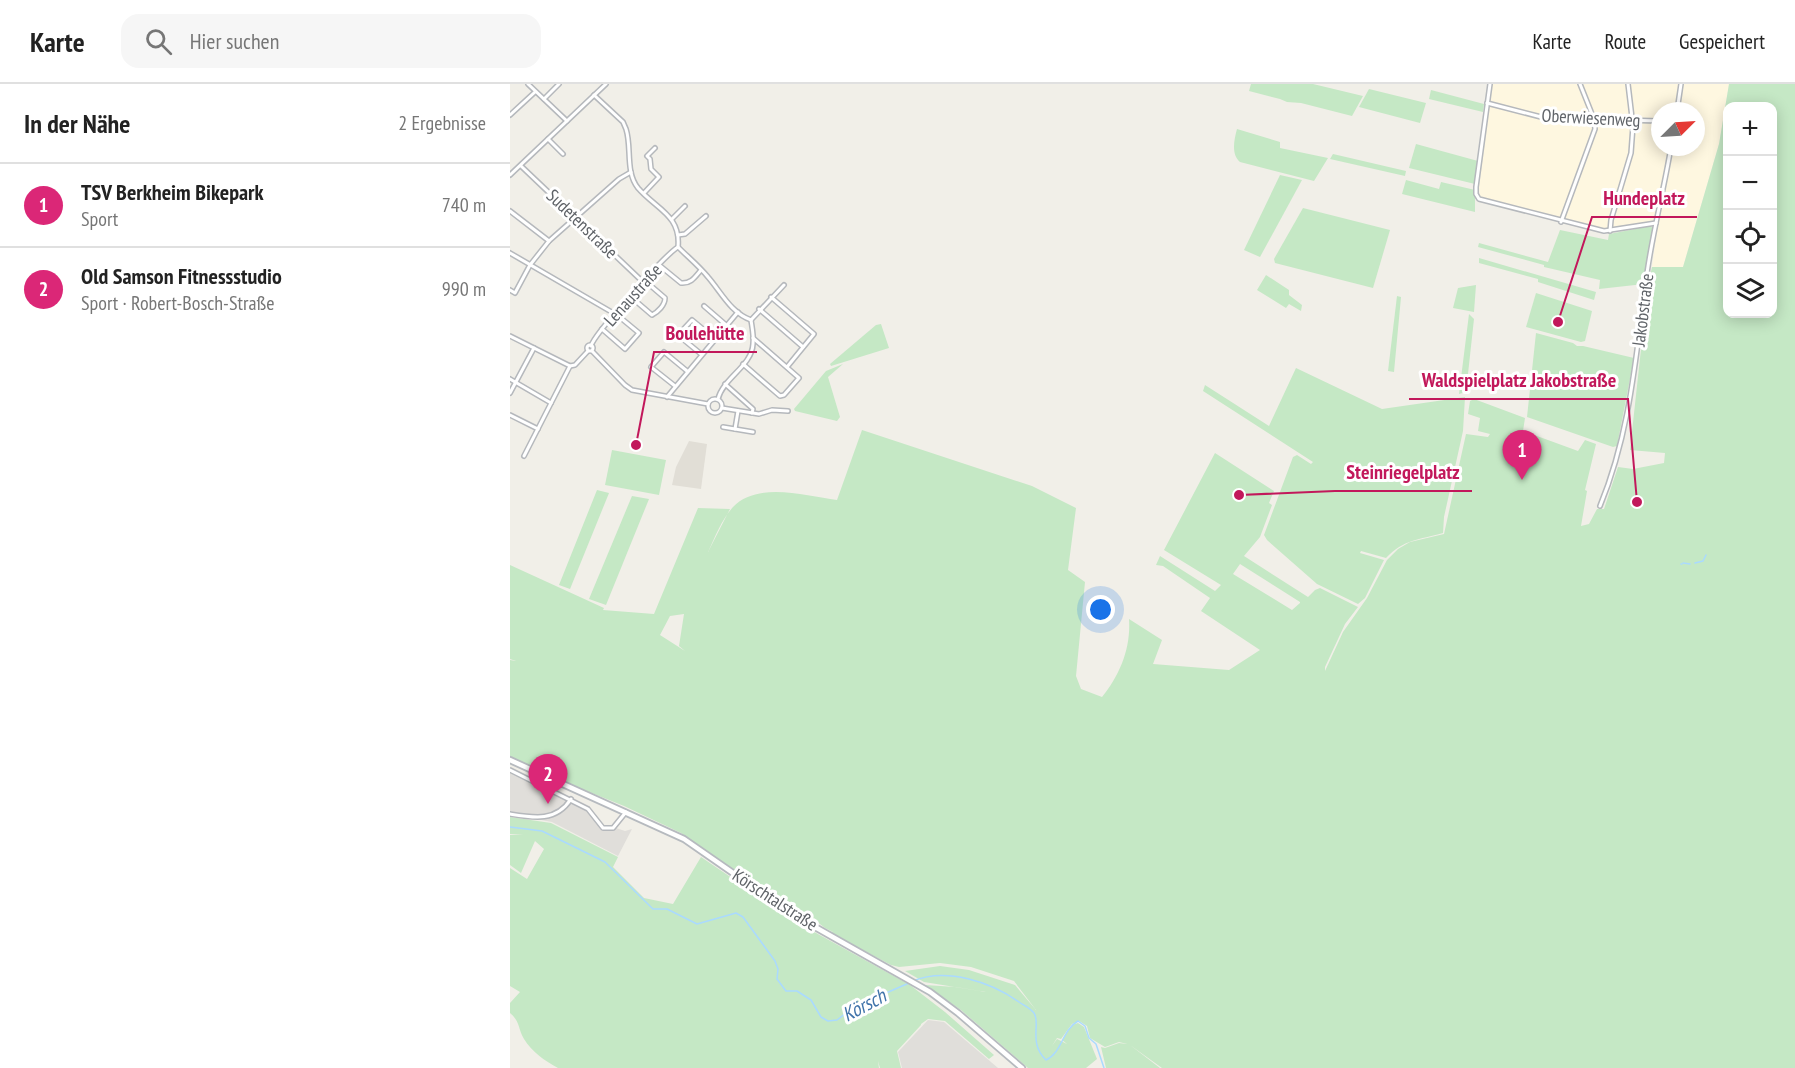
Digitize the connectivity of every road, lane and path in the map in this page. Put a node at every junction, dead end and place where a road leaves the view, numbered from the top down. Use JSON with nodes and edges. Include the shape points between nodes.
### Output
{"nodes":[{"id":1,"x":528,"y":84,"type":"edge"},
{"id":2,"x":559,"y":84,"type":"edge"},
{"id":3,"x":606,"y":84,"type":"edge"},
{"id":4,"x":1490,"y":84,"type":"edge"},
{"id":5,"x":1580,"y":84,"type":"edge"},
{"id":6,"x":1628,"y":84,"type":"edge"},
{"id":7,"x":1681,"y":84,"type":"edge"},
{"id":8,"x":536,"y":91,"type":"junction"},
{"id":9,"x":594,"y":95,"type":"junction"},
{"id":10,"x":544,"y":99,"type":"junction"},
{"id":11,"x":1678,"y":102,"type":"edge"},
{"id":12,"x":1487,"y":103,"type":"junction"},
{"id":13,"x":510,"y":115,"type":"edge"},
{"id":14,"x":1594,"y":119,"type":"junction"},
{"id":15,"x":1633,"y":120,"type":"junction"},
{"id":16,"x":567,"y":121,"type":"junction"},
{"id":17,"x":1651,"y":121,"type":"edge"},
{"id":18,"x":548,"y":139,"type":"junction"},
{"id":19,"x":655,"y":148,"type":"dead end"},
{"id":20,"x":563,"y":154,"type":"dead end"},
{"id":21,"x":1669,"y":156,"type":"edge"},
{"id":22,"x":521,"y":166,"type":"junction"},
{"id":23,"x":631,"y":172,"type":"junction"},
{"id":24,"x":510,"y":175,"type":"edge"},
{"id":25,"x":644,"y":193,"type":"junction"},
{"id":26,"x":685,"y":206,"type":"dead end"},
{"id":27,"x":510,"y":211,"type":"edge"},
{"id":28,"x":706,"y":216,"type":"dead end"},
{"id":29,"x":574,"y":217,"type":"junction"},
{"id":30,"x":672,"y":219,"type":"junction"},
{"id":31,"x":1561,"y":222,"type":"junction"},
{"id":32,"x":1656,"y":224,"type":"junction"},
{"id":33,"x":1610,"y":231,"type":"junction"},
{"id":34,"x":678,"y":235,"type":"junction"},
{"id":35,"x":549,"y":241,"type":"junction"},
{"id":36,"x":678,"y":247,"type":"junction"},
{"id":37,"x":510,"y":253,"type":"edge"},
{"id":38,"x":530,"y":265,"type":"junction"},
{"id":39,"x":659,"y":265,"type":"junction"},
{"id":40,"x":701,"y":270,"type":"junction"},
{"id":41,"x":643,"y":281,"type":"junction"},
{"id":42,"x":784,"y":285,"type":"dead end"},
{"id":43,"x":510,"y":290,"type":"edge"},
{"id":44,"x":631,"y":297,"type":"junction"},
{"id":45,"x":771,"y":297,"type":"junction"},
{"id":46,"x":704,"y":306,"type":"dead end"},
{"id":47,"x":759,"y":309,"type":"junction"},
{"id":48,"x":738,"y":312,"type":"junction"},
{"id":49,"x":615,"y":314,"type":"junction"},
{"id":50,"x":751,"y":320,"type":"junction"},
{"id":51,"x":726,"y":326,"type":"junction"},
{"id":52,"x":602,"y":329,"type":"junction"},
{"id":53,"x":510,"y":336,"type":"edge"},
{"id":54,"x":753,"y":338,"type":"junction"},
{"id":55,"x":715,"y":339,"type":"junction"},
{"id":56,"x":804,"y":347,"type":"junction"},
{"id":57,"x":534,"y":348,"type":"junction"},
{"id":58,"x":590,"y":351,"type":"junction"},
{"id":59,"x":701,"y":354,"type":"junction"},
{"id":60,"x":743,"y":364,"type":"junction"},
{"id":61,"x":570,"y":366,"type":"junction"},
{"id":62,"x":787,"y":367,"type":"junction"},
{"id":63,"x":687,"y":371,"type":"junction"},
{"id":64,"x":510,"y":379,"type":"edge"},
{"id":65,"x":516,"y":382,"type":"junction"},
{"id":66,"x":725,"y":384,"type":"junction"},
{"id":67,"x":675,"y":386,"type":"junction"},
{"id":68,"x":510,"y":393,"type":"edge"},
{"id":69,"x":667,"y":397,"type":"junction"},
{"id":70,"x":718,"y":399,"type":"junction"},
{"id":71,"x":551,"y":403,"type":"junction"},
{"id":72,"x":708,"y":404,"type":"junction"},
{"id":73,"x":722,"y":408,"type":"junction"},
{"id":74,"x":738,"y":411,"type":"junction"},
{"id":75,"x":788,"y":411,"type":"dead end"},
{"id":76,"x":753,"y":414,"type":"junction"},
{"id":77,"x":510,"y":415,"type":"edge"},
{"id":78,"x":723,"y":428,"type":"dead end"},
{"id":79,"x":538,"y":429,"type":"junction"},
{"id":80,"x":735,"y":429,"type":"junction"},
{"id":81,"x":753,"y":432,"type":"dead end"},
{"id":82,"x":524,"y":456,"type":"dead end"},
{"id":83,"x":1600,"y":506,"type":"dead end"},
{"id":84,"x":510,"y":760,"type":"edge"},
{"id":85,"x":510,"y":770,"type":"edge"},
{"id":86,"x":571,"y":799,"type":"junction"},
{"id":87,"x":626,"y":812,"type":"junction"},
{"id":88,"x":510,"y":814,"type":"edge"},
{"id":89,"x":1022,"y":1068,"type":"edge"}],
"edges":[{"from":1,"to":8,"type":"street"},
{"from":2,"to":10,"type":"street"},
{"from":3,"to":9,"type":"street"},
{"from":4,"to":12,"type":"street"},
{"from":5,"to":14,"type":"street"},
{"from":6,"to":15,"type":"street"},
{"from":7,"to":11,"type":"street"},
{"from":8,"to":10,"type":"street"},
{"from":8,"to":13,"type":"street"},
{"from":9,"to":16,"type":"street"},
{"from":9,"to":23,"type":"street","via":[[623,122],[629,138]]},
{"from":10,"to":16,"type":"street"},
{"from":12,"to":14,"type":"street","name":"Oberwiesenweg","via":[[1545,118]]},
{"from":12,"to":31,"type":"street","via":[[1477,197]]},
{"from":14,"to":15,"type":"street","name":"Oberwiesenweg"},
{"from":14,"to":31,"type":"street","via":[[1593,139]]},
{"from":15,"to":17,"type":"street","name":"Oberwiesenweg"},
{"from":15,"to":33,"type":"street","via":[[1631,153]]},
{"from":16,"to":18,"type":"street"},
{"from":18,"to":20,"type":"street"},
{"from":18,"to":22,"type":"street"},
{"from":19,"to":25,"type":"street","via":[[647,156],[659,177]]},
{"from":21,"to":32,"type":"street","name":"Jakobstraße"},
{"from":22,"to":24,"type":"street"},
{"from":22,"to":29,"type":"street","name":"Sudetenstraße"},
{"from":23,"to":25,"type":"street"},
{"from":23,"to":29,"type":"street"},
{"from":25,"to":30,"type":"street"},
{"from":26,"to":30,"type":"street"},
{"from":27,"to":35,"type":"street"},
{"from":28,"to":34,"type":"street","via":[[685,234]]},
{"from":29,"to":35,"type":"street"},
{"from":29,"to":41,"type":"street","name":"Sudetenstraße"},
{"from":30,"to":34,"type":"street"},
{"from":31,"to":33,"type":"street"},
{"from":32,"to":33,"type":"street"},
{"from":32,"to":83,"type":"street","name":"Jakobstraße","via":[[1630,402],[1617,458]]},
{"from":34,"to":36,"type":"street"},
{"from":35,"to":38,"type":"street"},
{"from":36,"to":39,"type":"street","name":"Lenaustraße"},
{"from":36,"to":40,"type":"street"},
{"from":37,"to":38,"type":"street"},
{"from":38,"to":43,"type":"street","via":[[515,293]]},
{"from":38,"to":49,"type":"street"},
{"from":39,"to":40,"type":"street","via":[[681,283],[690,282]]},
{"from":39,"to":41,"type":"street","name":"Lenaustraße"},
{"from":40,"to":48,"type":"street"},
{"from":41,"to":44,"type":"street","name":"Lenaustraße"},
{"from":41,"to":44,"type":"street","name":"Sudetenstraße","via":[[665,298],[664,303],[652,315]]},
{"from":42,"to":45,"type":"street"},
{"from":44,"to":49,"type":"street","name":"Lenaustraße"},
{"from":45,"to":47,"type":"street"},
{"from":45,"to":56,"type":"street","via":[[814,334]]},
{"from":46,"to":51,"type":"street"},
{"from":47,"to":50,"type":"street"},
{"from":47,"to":56,"type":"street"},
{"from":48,"to":50,"type":"street"},
{"from":48,"to":51,"type":"street"},
{"from":49,"to":52,"type":"street","name":"Lenaustraße"},
{"from":49,"to":52,"type":"street","via":[[639,333],[625,349]]},
{"from":50,"to":54,"type":"street"},
{"from":51,"to":55,"type":"street"},
{"from":52,"to":58,"type":"street","name":"Lenaustraße"},
{"from":53,"to":57,"type":"street"},
{"from":54,"to":60,"type":"street","via":[[751,354]]},
{"from":54,"to":62,"type":"street"},
{"from":55,"to":59,"type":"street"},
{"from":55,"to":59,"type":"street","via":[[692,320],[678,335]]},
{"from":56,"to":62,"type":"street"},
{"from":57,"to":61,"type":"street"},
{"from":57,"to":65,"type":"street"},
{"from":58,"to":61,"type":"street"},
{"from":58,"to":69,"type":"street","via":[[632,390]]},
{"from":59,"to":63,"type":"street"},
{"from":60,"to":62,"type":"street","via":[[780,396],[799,378]]},
{"from":60,"to":66,"type":"street"},
{"from":61,"to":71,"type":"street"},
{"from":63,"to":67,"type":"street"},
{"from":63,"to":67,"type":"street","via":[[664,352],[651,367]]},
{"from":64,"to":65,"type":"street"},
{"from":65,"to":68,"type":"street"},
{"from":65,"to":71,"type":"street"},
{"from":66,"to":70,"type":"street"},
{"from":66,"to":76,"type":"street","via":[[753,409]]},
{"from":67,"to":69,"type":"street"},
{"from":69,"to":72,"type":"street"},
{"from":70,"to":72,"type":"street"},
{"from":70,"to":73,"type":"street"},
{"from":71,"to":79,"type":"street"},
{"from":72,"to":73,"type":"street","via":[[713,413]]},
{"from":73,"to":74,"type":"street"},
{"from":74,"to":76,"type":"street"},
{"from":74,"to":80,"type":"street"},
{"from":75,"to":76,"type":"street"},
{"from":77,"to":79,"type":"street"},
{"from":78,"to":80,"type":"street"},
{"from":79,"to":82,"type":"street"},
{"from":80,"to":81,"type":"street"},
{"from":84,"to":87,"type":"main road","name":"Körschtalstraße"},
{"from":85,"to":86,"type":"street"},
{"from":86,"to":87,"type":"street","via":[[588,809],[603,828],[613,828]]},
{"from":86,"to":88,"type":"street","via":[[552,816],[537,819]]},
{"from":87,"to":89,"type":"main road","name":"Körschtalstraße","via":[[684,839],[792,914],[921,986],[958,1012]]}]}
